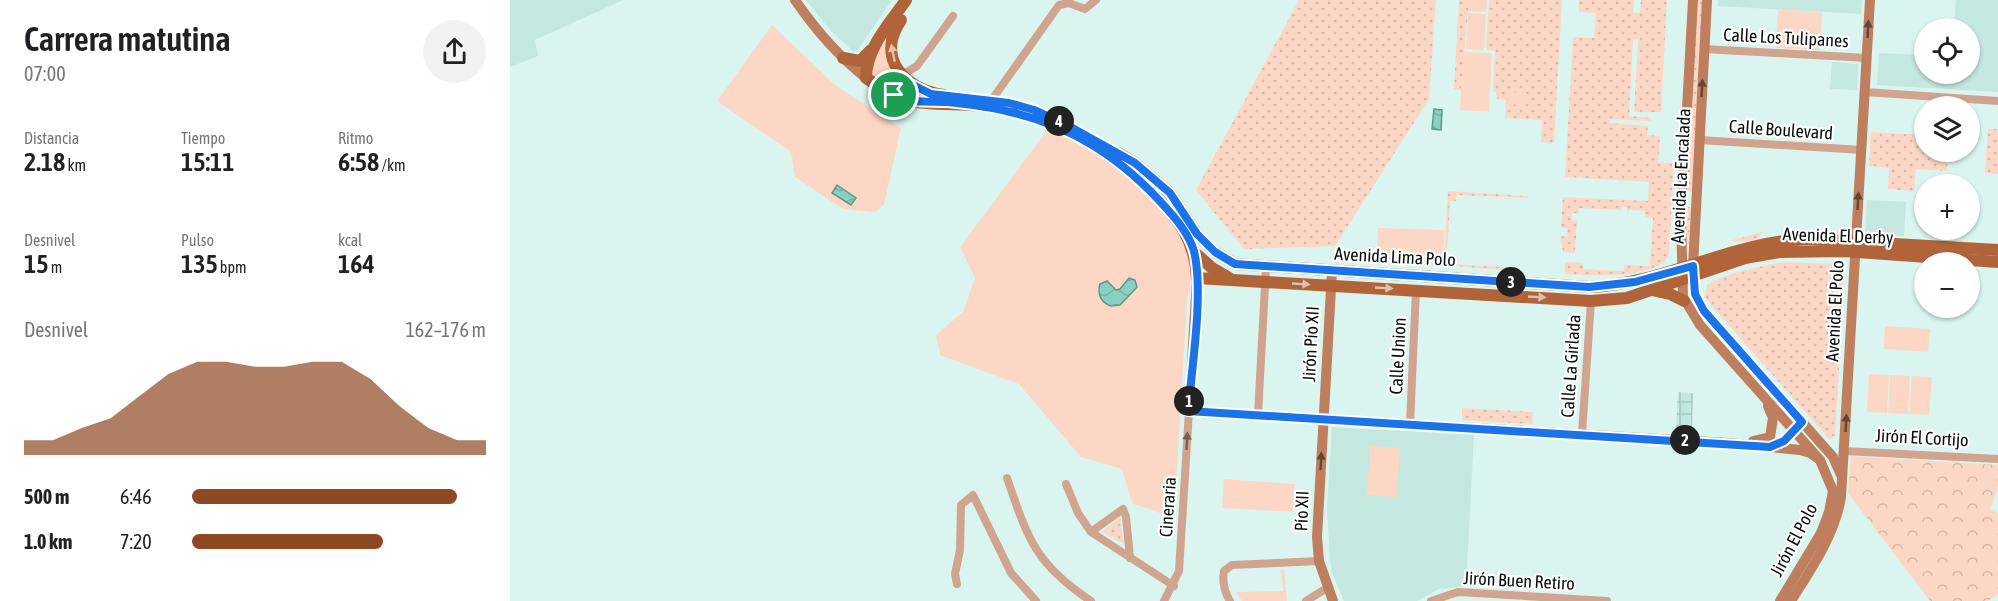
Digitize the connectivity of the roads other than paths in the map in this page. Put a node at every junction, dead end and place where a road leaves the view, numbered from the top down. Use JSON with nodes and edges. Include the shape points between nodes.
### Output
{"nodes":[{"id":1,"x":795,"y":0,"type":"edge"},
{"id":2,"x":906,"y":0,"type":"edge"},
{"id":3,"x":914,"y":0,"type":"edge"},
{"id":4,"x":1096,"y":0,"type":"edge"},
{"id":5,"x":1693,"y":0,"type":"edge"},
{"id":6,"x":1707,"y":0,"type":"edge"},
{"id":7,"x":1870,"y":0,"type":"edge"},
{"id":8,"x":953,"y":16,"type":"dead end"},
{"id":9,"x":875,"y":45,"type":"junction"},
{"id":10,"x":1704,"y":49,"type":"junction"},
{"id":11,"x":843,"y":58,"type":"junction"},
{"id":12,"x":1867,"y":58,"type":"junction"},
{"id":13,"x":866,"y":78,"type":"junction"},
{"id":14,"x":905,"y":79,"type":"junction"},
{"id":15,"x":1865,"y":92,"type":"junction"},
{"id":16,"x":894,"y":95,"type":"junction"},
{"id":17,"x":991,"y":101,"type":"junction"},
{"id":18,"x":1998,"y":101,"type":"edge"},
{"id":19,"x":1699,"y":140,"type":"junction"},
{"id":20,"x":1862,"y":150,"type":"junction"},
{"id":21,"x":1682,"y":201,"type":"junction"},
{"id":22,"x":1695,"y":202,"type":"junction"},
{"id":23,"x":1856,"y":247,"type":"junction"},
{"id":24,"x":1875,"y":248,"type":"junction"},
{"id":25,"x":1998,"y":250,"type":"edge"},
{"id":26,"x":1194,"y":252,"type":"junction"},
{"id":27,"x":1998,"y":262,"type":"edge"},
{"id":28,"x":1266,"y":267,"type":"junction"},
{"id":29,"x":1332,"y":271,"type":"junction"},
{"id":30,"x":1693,"y":271,"type":"junction"},
{"id":31,"x":1680,"y":276,"type":"junction"},
{"id":32,"x":1197,"y":278,"type":"junction"},
{"id":33,"x":1230,"y":279,"type":"junction"},
{"id":34,"x":1457,"y":279,"type":"junction"},
{"id":35,"x":1264,"y":282,"type":"junction"},
{"id":36,"x":1330,"y":285,"type":"junction"},
{"id":37,"x":1416,"y":290,"type":"junction"},
{"id":38,"x":1652,"y":291,"type":"junction"},
{"id":39,"x":1457,"y":292,"type":"junction"},
{"id":40,"x":1591,"y":301,"type":"junction"},
{"id":41,"x":1684,"y":301,"type":"junction"},
{"id":42,"x":1763,"y":396,"type":"junction"},
{"id":43,"x":1188,"y":411,"type":"junction"},
{"id":44,"x":1258,"y":415,"type":"junction"},
{"id":45,"x":1323,"y":419,"type":"junction"},
{"id":46,"x":1410,"y":424,"type":"junction"},
{"id":47,"x":1798,"y":426,"type":"junction"},
{"id":48,"x":1582,"y":434,"type":"junction"},
{"id":49,"x":1728,"y":443,"type":"junction"},
{"id":50,"x":1770,"y":447,"type":"junction"},
{"id":51,"x":1844,"y":451,"type":"junction"},
{"id":52,"x":1825,"y":457,"type":"junction"},
{"id":53,"x":1998,"y":459,"type":"edge"},
{"id":54,"x":1007,"y":478,"type":"dead end"},
{"id":55,"x":1842,"y":481,"type":"junction"},
{"id":56,"x":1066,"y":484,"type":"dead end"},
{"id":57,"x":1091,"y":532,"type":"junction"},
{"id":58,"x":1130,"y":558,"type":"junction"},
{"id":59,"x":1319,"y":561,"type":"junction"},
{"id":60,"x":957,"y":584,"type":"dead end"},
{"id":61,"x":1174,"y":586,"type":"junction"},
{"id":62,"x":1327,"y":588,"type":"junction"},
{"id":63,"x":1469,"y":597,"type":"edge"},
{"id":64,"x":1087,"y":600,"type":"edge"},
{"id":65,"x":1036,"y":601,"type":"edge"},
{"id":66,"x":1164,"y":601,"type":"edge"},
{"id":67,"x":1230,"y":601,"type":"edge"},
{"id":68,"x":1306,"y":601,"type":"edge"},
{"id":69,"x":1333,"y":601,"type":"edge"},
{"id":70,"x":1431,"y":601,"type":"edge"},
{"id":71,"x":1607,"y":601,"type":"edge"},
{"id":72,"x":1780,"y":601,"type":"edge"},
{"id":73,"x":1791,"y":601,"type":"edge"}],
"edges":[{"from":1,"to":11,"type":"main road"},
{"from":2,"to":9,"type":"main road"},
{"from":14,"to":3,"type":"main road","one_way":true,"via":[[895,62],[891,39]]},
{"from":4,"to":17,"type":"street","via":[[1085,9],[1069,3],[1059,5]]},
{"from":5,"to":21,"type":"main road","name":"Avenida La Encalada"},
{"from":6,"to":10,"type":"main road","name":"Avenida La Encalada"},
{"from":12,"to":7,"type":"main road","name":"Avenida El Polo","one_way":true},
{"from":8,"to":14,"type":"street"},
{"from":9,"to":11,"type":"main road","via":[[860,61]]},
{"from":9,"to":13,"type":"main road"},
{"from":10,"to":12,"type":"street","name":"Calle Los Tulipanes"},
{"from":19,"to":10,"type":"main road","name":"Avenida La Encalada","one_way":true},
{"from":11,"to":13,"type":"main road"},
{"from":12,"to":15,"type":"main road","name":"Avenida El Polo"},
{"from":13,"to":16,"type":"main road"},
{"from":14,"to":16,"type":"main road","via":[[906,95]]},
{"from":14,"to":17,"type":"main road","name":"Avenida Lima Polo","via":[[923,92]]},
{"from":15,"to":18,"type":"street"},
{"from":15,"to":20,"type":"main road","name":"Avenida El Polo"},
{"from":16,"to":26,"type":"main road","via":[[909,101],[986,106],[1065,129],[1116,159],[1137,177],[1179,223]]},
{"from":17,"to":28,"type":"main road","name":"Avenida Lima Polo","via":[[1047,115],[1135,163],[1170,193],[1197,234],[1215,252],[1235,264]]},
{"from":19,"to":20,"type":"street","name":"Calle Boulevard"},
{"from":19,"to":22,"type":"main road","name":"Avenida La Encalada"},
{"from":23,"to":20,"type":"main road","name":"Avenida El Polo","one_way":true},
{"from":21,"to":22,"type":"main road"},
{"from":21,"to":31,"type":"main road","name":"Avenida La Encalada"},
{"from":22,"to":30,"type":"main road","name":"Avenida La Encalada"},
{"from":23,"to":24,"type":"main road","name":"Avenida El Derby"},
{"from":23,"to":30,"type":"main road","name":"Avenida El Derby","via":[[1777,240]]},
{"from":51,"to":23,"type":"main road","name":"Avenida El Polo","one_way":true},
{"from":24,"to":25,"type":"main road","name":"Avenida El Derby"},
{"from":24,"to":27,"type":"main road","name":"Avenida El Derby"},
{"from":26,"to":32,"type":"main road"},
{"from":26,"to":33,"type":"main road","name":"Avenida Lima Polo"},
{"from":28,"to":29,"type":"main road","name":"Avenida Lima Polo"},
{"from":28,"to":35,"type":"street"},
{"from":29,"to":34,"type":"main road","name":"Avenida Lima Polo"},
{"from":29,"to":36,"type":"main road","name":"Jirón Pío XII"},
{"from":30,"to":31,"type":"main road","name":"Avenida Lima Polo"},
{"from":30,"to":47,"type":"main road","name":"Avenida La Encalada","via":[[1696,297],[1704,311]]},
{"from":31,"to":34,"type":"main road","name":"Avenida Lima Polo","via":[[1596,287]]},
{"from":31,"to":38,"type":"main road","name":"Avenida Lima Polo"},
{"from":31,"to":41,"type":"main road","name":"Avenida La Encalada"},
{"from":32,"to":33,"type":"main road","name":"Avenida Lima Polo"},
{"from":32,"to":43,"type":"main road"},
{"from":33,"to":35,"type":"main road","name":"Avenida Lima Polo"},
{"from":34,"to":39,"type":"main road"},
{"from":35,"to":36,"type":"main road","name":"Avenida Lima Polo","one_way":true},
{"from":35,"to":44,"type":"street"},
{"from":36,"to":37,"type":"main road","name":"Avenida Lima Polo","one_way":true},
{"from":36,"to":45,"type":"main road","name":"Jirón Pío XII"},
{"from":37,"to":39,"type":"main road","name":"Avenida Lima Polo"},
{"from":37,"to":46,"type":"street","name":"Calle Union"},
{"from":38,"to":40,"type":"main road","name":"Avenida Lima Polo"},
{"from":38,"to":41,"type":"main road"},
{"from":39,"to":40,"type":"main road","name":"Avenida Lima Polo","one_way":true},
{"from":40,"to":48,"type":"street","name":"Calle La Girlada"},
{"from":41,"to":42,"type":"main road","name":"Avenida La Encalada","via":[[1700,325]]},
{"from":42,"to":47,"type":"main road","name":"Avenida La Encalada"},
{"from":42,"to":49,"type":"main road","via":[[1773,418],[1770,436],[1765,440]]},
{"from":43,"to":44,"type":"main road"},
{"from":61,"to":43,"type":"street","name":"Cineraria","one_way":true,"via":[[1179,571]]},
{"from":44,"to":45,"type":"main road"},
{"from":45,"to":46,"type":"main road"},
{"from":59,"to":45,"type":"main road","name":"Pío XII","one_way":true},
{"from":46,"to":48,"type":"main road"},
{"from":47,"to":50,"type":"main road","via":[[1784,441]]},
{"from":47,"to":52,"type":"main road","name":"Avenida La Encalada"},
{"from":47,"to":52,"type":"main road","name":"Avenida La Encalada","via":[[1808,446]]},
{"from":48,"to":49,"type":"main road"},
{"from":49,"to":50,"type":"main road"},
{"from":50,"to":52,"type":"main road"},
{"from":51,"to":53,"type":"street","name":"Jirón El Cortijo"},
{"from":51,"to":55,"type":"main road","name":"Avenida El Polo"},
{"from":52,"to":55,"type":"main road","name":"Avenida La Encalada","via":[[1838,465]]},
{"from":52,"to":72,"type":"main road","name":"Jirón El Polo","via":[[1833,491],[1829,512],[1821,533]]},
{"from":54,"to":64,"type":"street","via":[[1024,527],[1041,559]]},
{"from":55,"to":73,"type":"main road","name":"Jirón El Polo","via":[[1840,505],[1830,533]]},
{"from":56,"to":57,"type":"street"},
{"from":57,"to":58,"type":"street"},
{"from":57,"to":58,"type":"street","via":[[1123,509]]},
{"from":58,"to":61,"type":"street"},
{"from":59,"to":62,"type":"main road","name":"Pío XII"},
{"from":59,"to":67,"type":"street","via":[[1232,565],[1224,571],[1223,578]]},
{"from":60,"to":65,"type":"street","via":[[961,505],[973,495],[1011,573]]},
{"from":61,"to":66,"type":"street","name":"Cineraria"},
{"from":62,"to":68,"type":"street"},
{"from":62,"to":69,"type":"main road","name":"Pío XII"},
{"from":63,"to":70,"type":"street","name":"Jirón Buen Retiro","via":[[1452,593]]},
{"from":63,"to":71,"type":"street","name":"Jirón Buen Retiro"}]}
